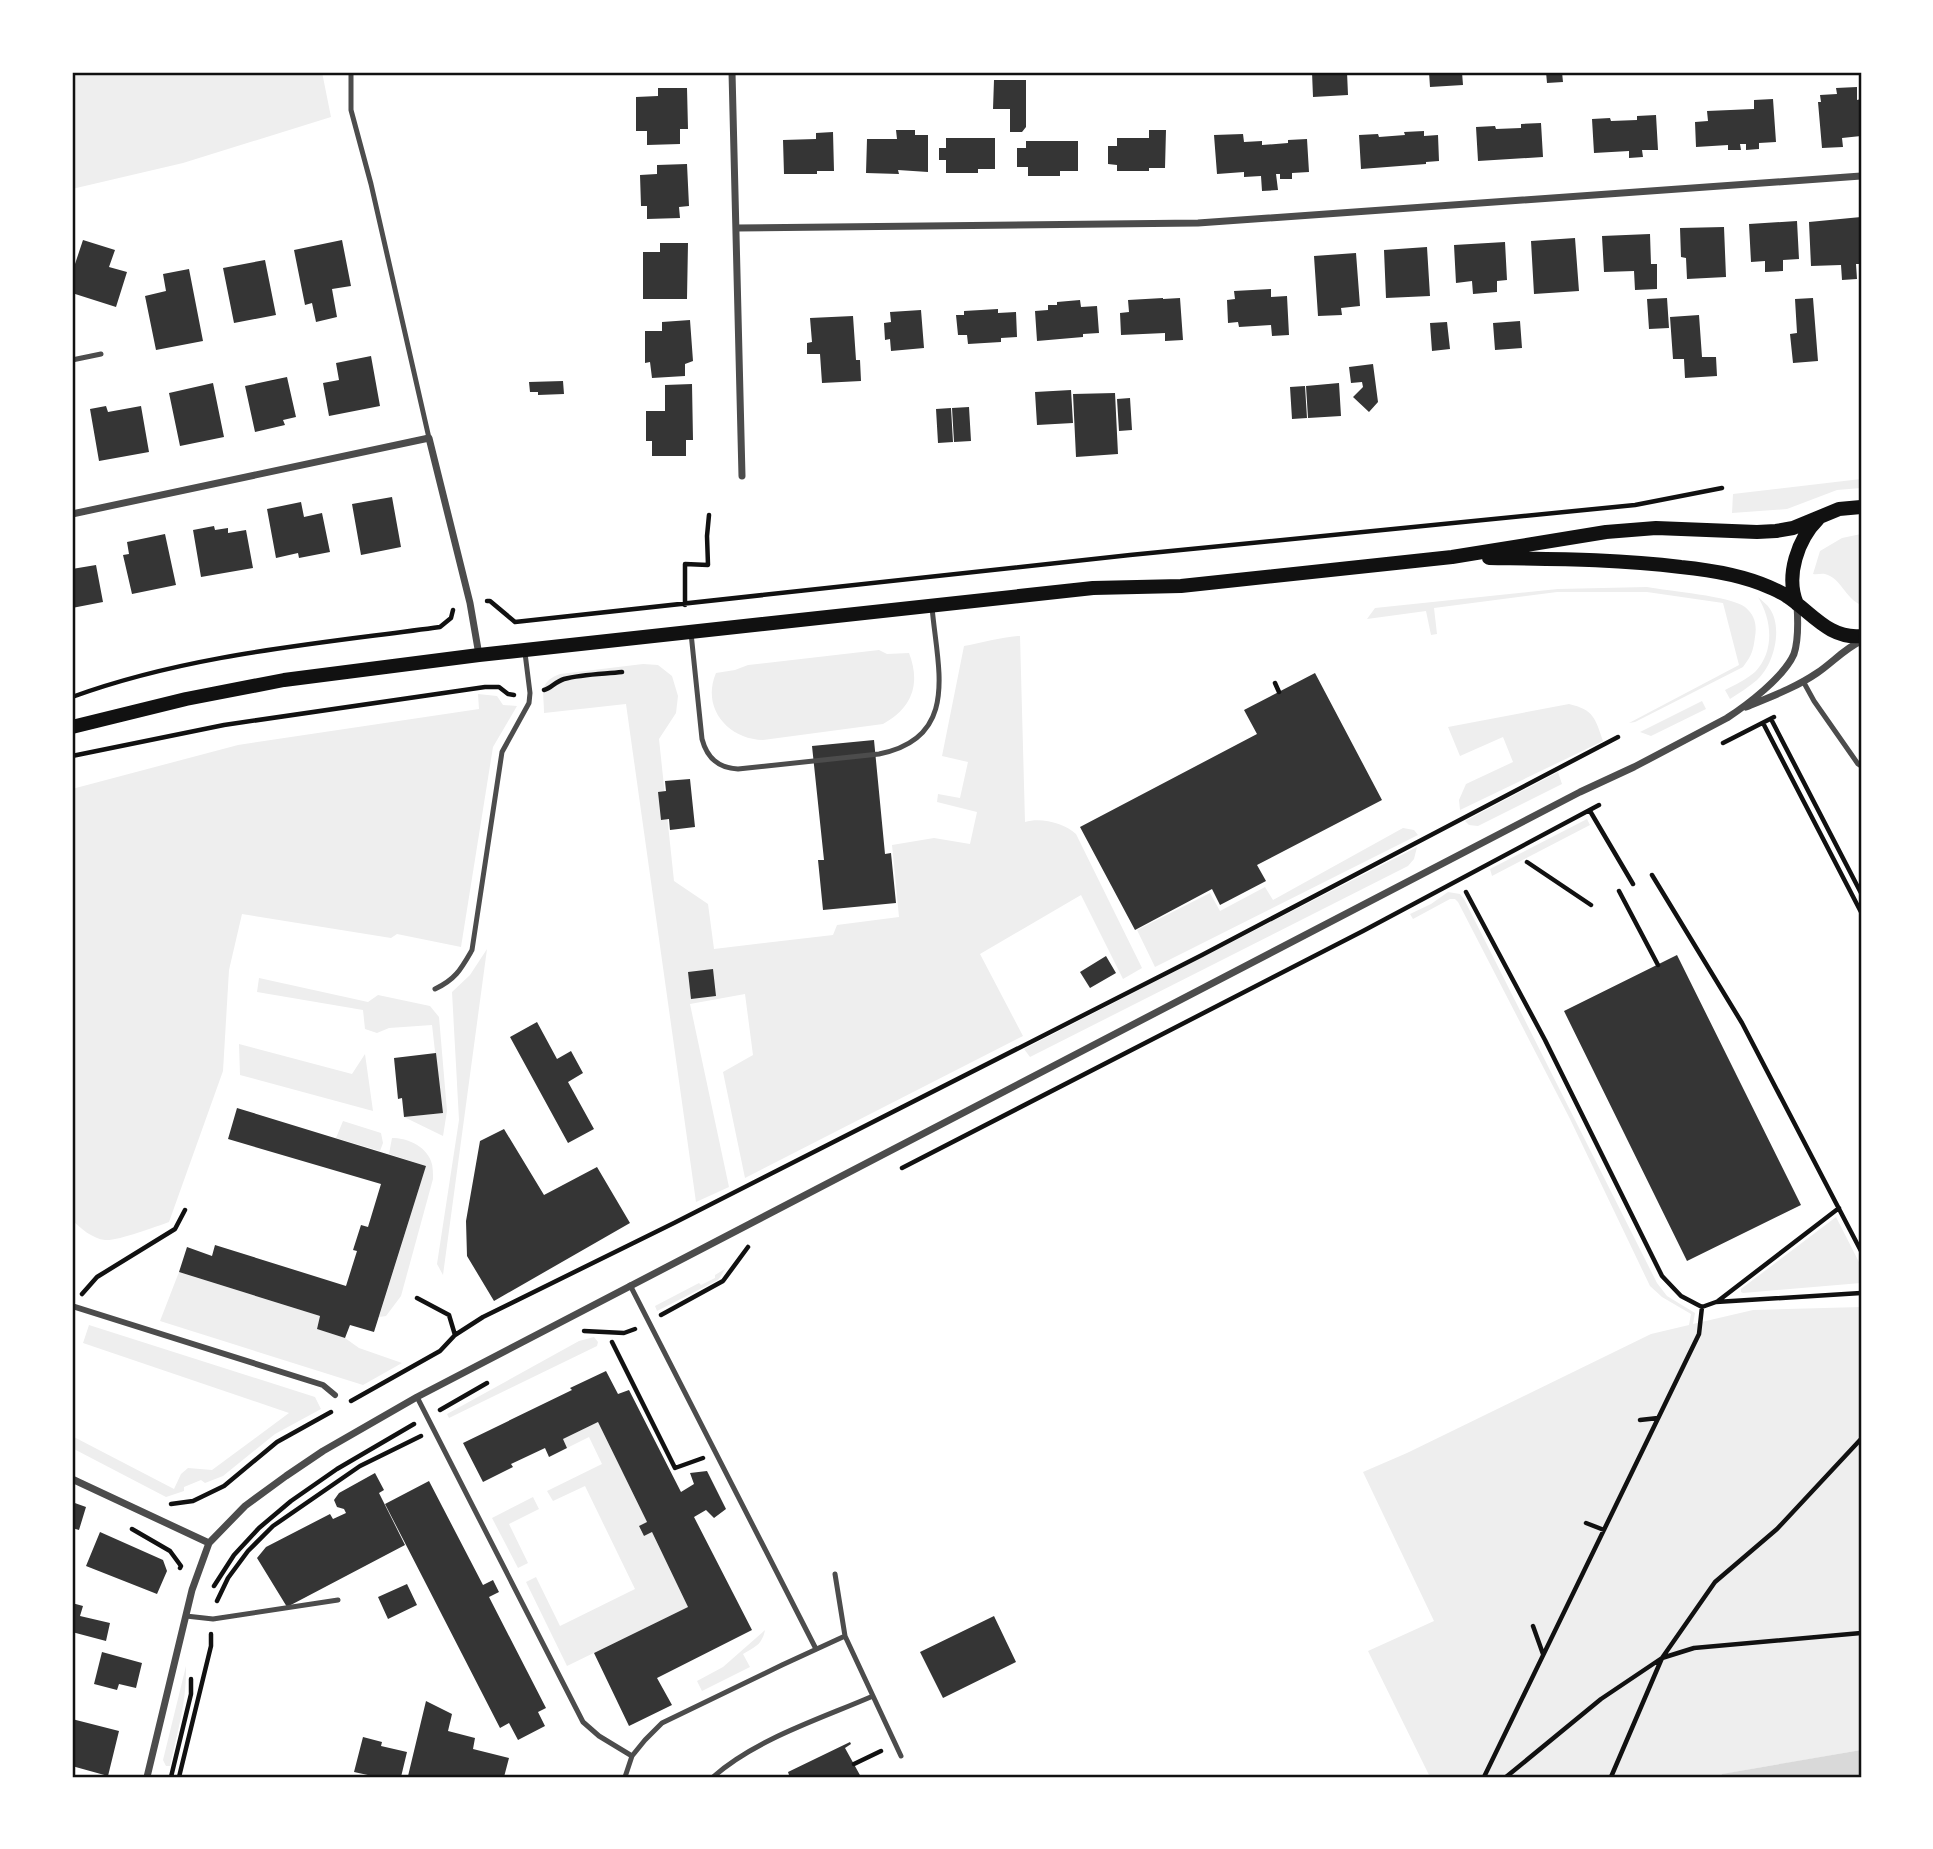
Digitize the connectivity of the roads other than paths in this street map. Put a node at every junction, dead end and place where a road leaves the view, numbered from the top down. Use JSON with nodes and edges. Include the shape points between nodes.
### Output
{"nodes":[{"id":1,"x":351,"y":72,"type":"edge"},
{"id":2,"x":732,"y":72,"type":"edge"},
{"id":3,"x":1861,"y":176,"type":"edge"},
{"id":4,"x":737,"y":228,"type":"junction"},
{"id":5,"x":101,"y":354,"type":"dead end"},
{"id":6,"x":72,"y":360,"type":"edge"},
{"id":7,"x":429,"y":438,"type":"junction"},
{"id":8,"x":741,"y":476,"type":"dead end"},
{"id":9,"x":1861,"y":506,"type":"edge"},
{"id":10,"x":72,"y":514,"type":"edge"},
{"id":11,"x":1822,"y":514,"type":"junction"},
{"id":12,"x":1452,"y":557,"type":"junction"},
{"id":13,"x":1797,"y":604,"type":"junction"},
{"id":14,"x":932,"y":606,"type":"junction"},
{"id":15,"x":691,"y":633,"type":"junction"},
{"id":16,"x":1861,"y":638,"type":"edge"},
{"id":17,"x":524,"y":650,"type":"junction"},
{"id":18,"x":479,"y":654,"type":"junction"},
{"id":19,"x":1803,"y":681,"type":"junction"},
{"id":20,"x":1739,"y":710,"type":"junction"},
{"id":21,"x":72,"y":727,"type":"edge"},
{"id":22,"x":1861,"y":766,"type":"edge"},
{"id":23,"x":435,"y":989,"type":"dead end"},
{"id":24,"x":630,"y":1285,"type":"junction"},
{"id":25,"x":72,"y":1306,"type":"edge"},
{"id":26,"x":335,"y":1395,"type":"dead end"},
{"id":27,"x":417,"y":1397,"type":"junction"},
{"id":28,"x":72,"y":1479,"type":"edge"},
{"id":29,"x":209,"y":1543,"type":"junction"},
{"id":30,"x":835,"y":1574,"type":"dead end"},
{"id":31,"x":338,"y":1600,"type":"dead end"},
{"id":32,"x":186,"y":1616,"type":"junction"},
{"id":33,"x":845,"y":1636,"type":"junction"},
{"id":34,"x":816,"y":1649,"type":"junction"},
{"id":35,"x":873,"y":1696,"type":"junction"},
{"id":36,"x":632,"y":1756,"type":"junction"},
{"id":37,"x":901,"y":1756,"type":"dead end"},
{"id":38,"x":147,"y":1777,"type":"edge"},
{"id":39,"x":625,"y":1777,"type":"edge"},
{"id":40,"x":713,"y":1777,"type":"edge"}],
"edges":[{"from":1,"to":7,"type":"lane","via":[[351,110]]},
{"from":2,"to":4,"type":"street"},
{"from":3,"to":4,"type":"street","via":[[1198,223]]},
{"from":4,"to":8,"type":"street"},
{"from":5,"to":6,"type":"lane"},
{"from":7,"to":10,"type":"street"},
{"from":7,"to":18,"type":"street"},
{"from":9,"to":11,"type":"main road"},
{"from":11,"to":12,"type":"main road","via":[[1776,531],[1656,528],[1606,532]]},
{"from":11,"to":13,"type":"main road","via":[[1796,555],[1793,588]]},
{"from":12,"to":13,"type":"main road","via":[[1608,560],[1695,568],[1750,579]]},
{"from":12,"to":14,"type":"main road"},
{"from":13,"to":16,"type":"main road","via":[[1824,627]]},
{"from":13,"to":20,"type":"street","via":[[1797,638],[1790,662]]},
{"from":14,"to":15,"type":"main road"},
{"from":14,"to":15,"type":"lane","via":[[938,704],[928,725],[912,742],[879,754],[738,769],[718,764],[710,758],[702,739]]},
{"from":15,"to":17,"type":"main road"},
{"from":16,"to":19,"type":"street"},
{"from":17,"to":18,"type":"main road"},
{"from":17,"to":23,"type":"lane","via":[[529,703],[502,751],[472,950],[450,982]]},
{"from":18,"to":21,"type":"main road","via":[[251,686]]},
{"from":19,"to":20,"type":"street"},
{"from":19,"to":22,"type":"lane"},
{"from":20,"to":24,"type":"street"},
{"from":24,"to":27,"type":"street"},
{"from":24,"to":34,"type":"lane"},
{"from":25,"to":26,"type":"street","via":[[323,1385]]},
{"from":27,"to":29,"type":"street","via":[[286,1476],[245,1506]]},
{"from":27,"to":36,"type":"lane","via":[[583,1722]]},
{"from":28,"to":29,"type":"street"},
{"from":29,"to":32,"type":"street"},
{"from":30,"to":33,"type":"lane"},
{"from":31,"to":32,"type":"lane","via":[[213,1619]]},
{"from":32,"to":38,"type":"street"},
{"from":33,"to":34,"type":"lane"},
{"from":33,"to":35,"type":"lane"},
{"from":34,"to":36,"type":"lane","via":[[662,1723]]},
{"from":35,"to":37,"type":"lane"},
{"from":35,"to":40,"type":"lane","via":[[778,1737]]},
{"from":36,"to":39,"type":"lane"}]}
